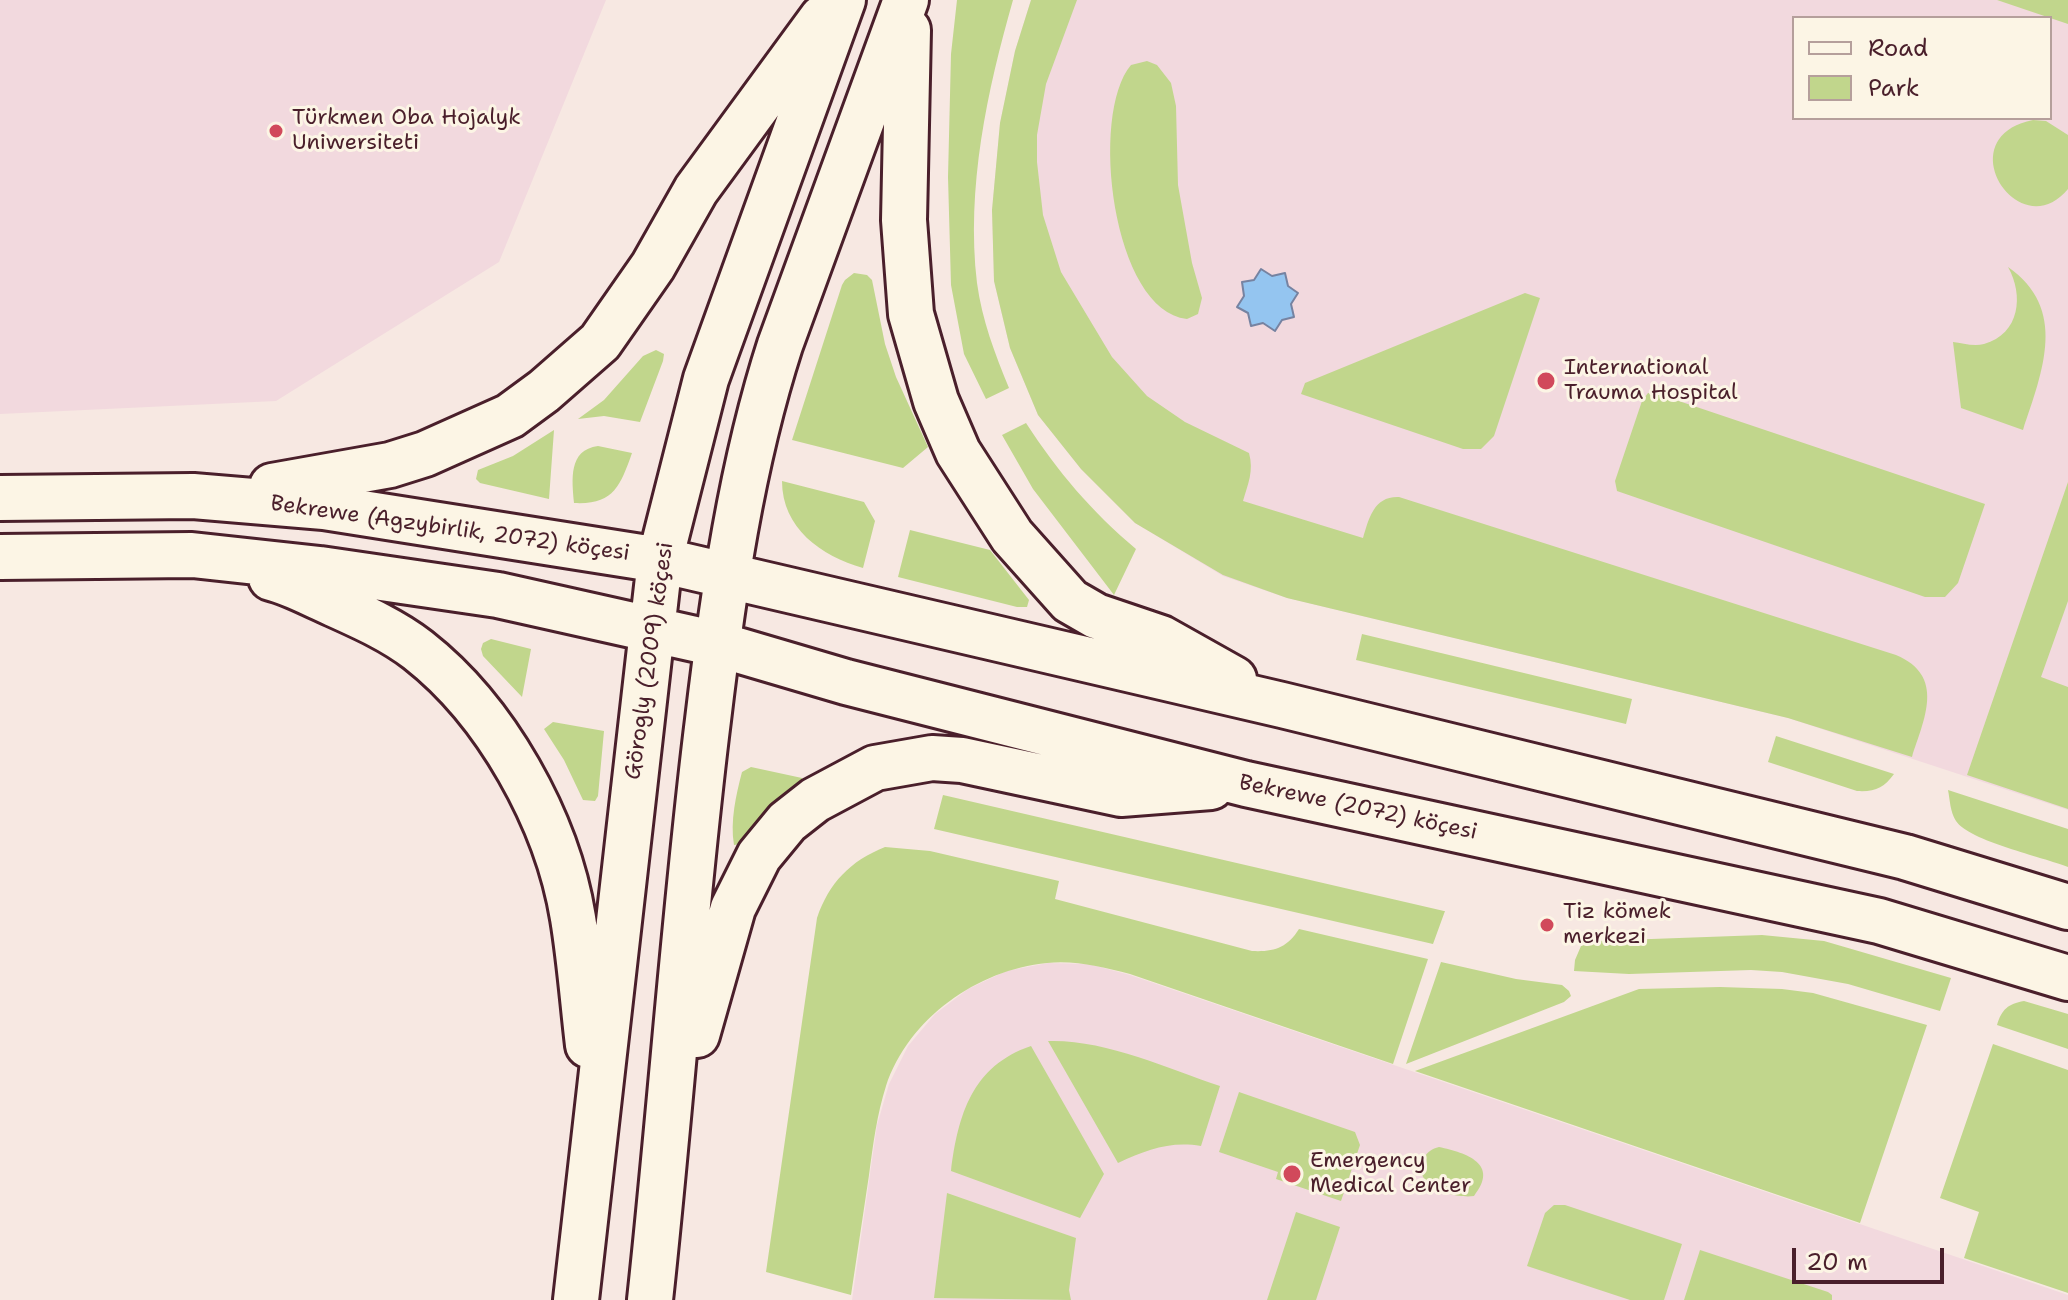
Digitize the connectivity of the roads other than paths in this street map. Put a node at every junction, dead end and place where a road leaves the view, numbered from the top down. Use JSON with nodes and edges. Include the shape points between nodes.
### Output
{"nodes":[{"id":1,"x":835,"y":0,"type":"edge"},
{"id":2,"x":843,"y":0,"type":"edge"},
{"id":3,"x":907,"y":0,"type":"edge"},
{"id":4,"x":193,"y":496,"type":"junction"},
{"id":5,"x":0,"y":498,"type":"edge"},
{"id":6,"x":192,"y":555,"type":"junction"},
{"id":7,"x":0,"y":557,"type":"edge"},
{"id":8,"x":660,"y":560,"type":"junction"},
{"id":9,"x":728,"y":575,"type":"junction"},
{"id":10,"x":651,"y":628,"type":"junction"},
{"id":11,"x":717,"y":644,"type":"junction"},
{"id":12,"x":1282,"y":705,"type":"junction"},
{"id":13,"x":1246,"y":784,"type":"junction"},
{"id":14,"x":2068,"y":907,"type":"edge"},
{"id":15,"x":2068,"y":978,"type":"edge"},
{"id":16,"x":597,"y":1128,"type":"junction"},
{"id":17,"x":668,"y":1134,"type":"junction"},
{"id":18,"x":576,"y":1300,"type":"edge"},
{"id":19,"x":650,"y":1300,"type":"edge"}],
"edges":[{"from":1,"to":4,"type":"main road","via":[[696,190],[618,318],[600,342],[544,391],[510,416],[413,458],[306,482]]},
{"from":2,"to":8,"type":"main road","name":"Görogly (2009) köçesi","via":[[706,379]]},
{"from":3,"to":9,"type":"main road","via":[[763,396]]},
{"from":3,"to":12,"type":"main road","via":[[904,220],[911,314],[936,401],[958,452],[1012,536],[1070,601],[1096,616],[1161,638]]},
{"from":4,"to":5,"type":"main road","name":"Bekrewe (Agzybirlik, 2072) köçesi"},
{"from":4,"to":8,"type":"main road","name":"Bekrewe (Agzybirlik, 2072) köçesi","via":[[324,507]]},
{"from":6,"to":7,"type":"main road"},
{"from":6,"to":10,"type":"main road","via":[[428,583]]},
{"from":6,"to":16,"type":"main road","via":[[282,581],[390,632],[449,680],[501,740],[555,851],[573,916]]},
{"from":8,"to":9,"type":"main road"},
{"from":8,"to":10,"type":"main road","name":"Görogly (2009) köçesi"},
{"from":9,"to":11,"type":"main road"},
{"from":9,"to":12,"type":"main road"},
{"from":10,"to":11,"type":"main road","name":"Bekrewe (2072) köçesi"},
{"from":10,"to":16,"type":"main road","name":"Görogly (2009) köçesi"},
{"from":11,"to":13,"type":"main road","name":"Bekrewe (2072) köçesi"},
{"from":11,"to":17,"type":"main road"},
{"from":12,"to":14,"type":"main road","via":[[1905,857]]},
{"from":13,"to":15,"type":"main road","name":"Bekrewe (2072) köçesi","via":[[1879,921]]},
{"from":13,"to":17,"type":"main road","via":[[1121,794],[932,758],[875,768],[815,800],[787,822],[759,856],[733,908]]},
{"from":16,"to":18,"type":"main road","name":"Görogly (2009) köçesi"},
{"from":17,"to":19,"type":"main road"}]}
